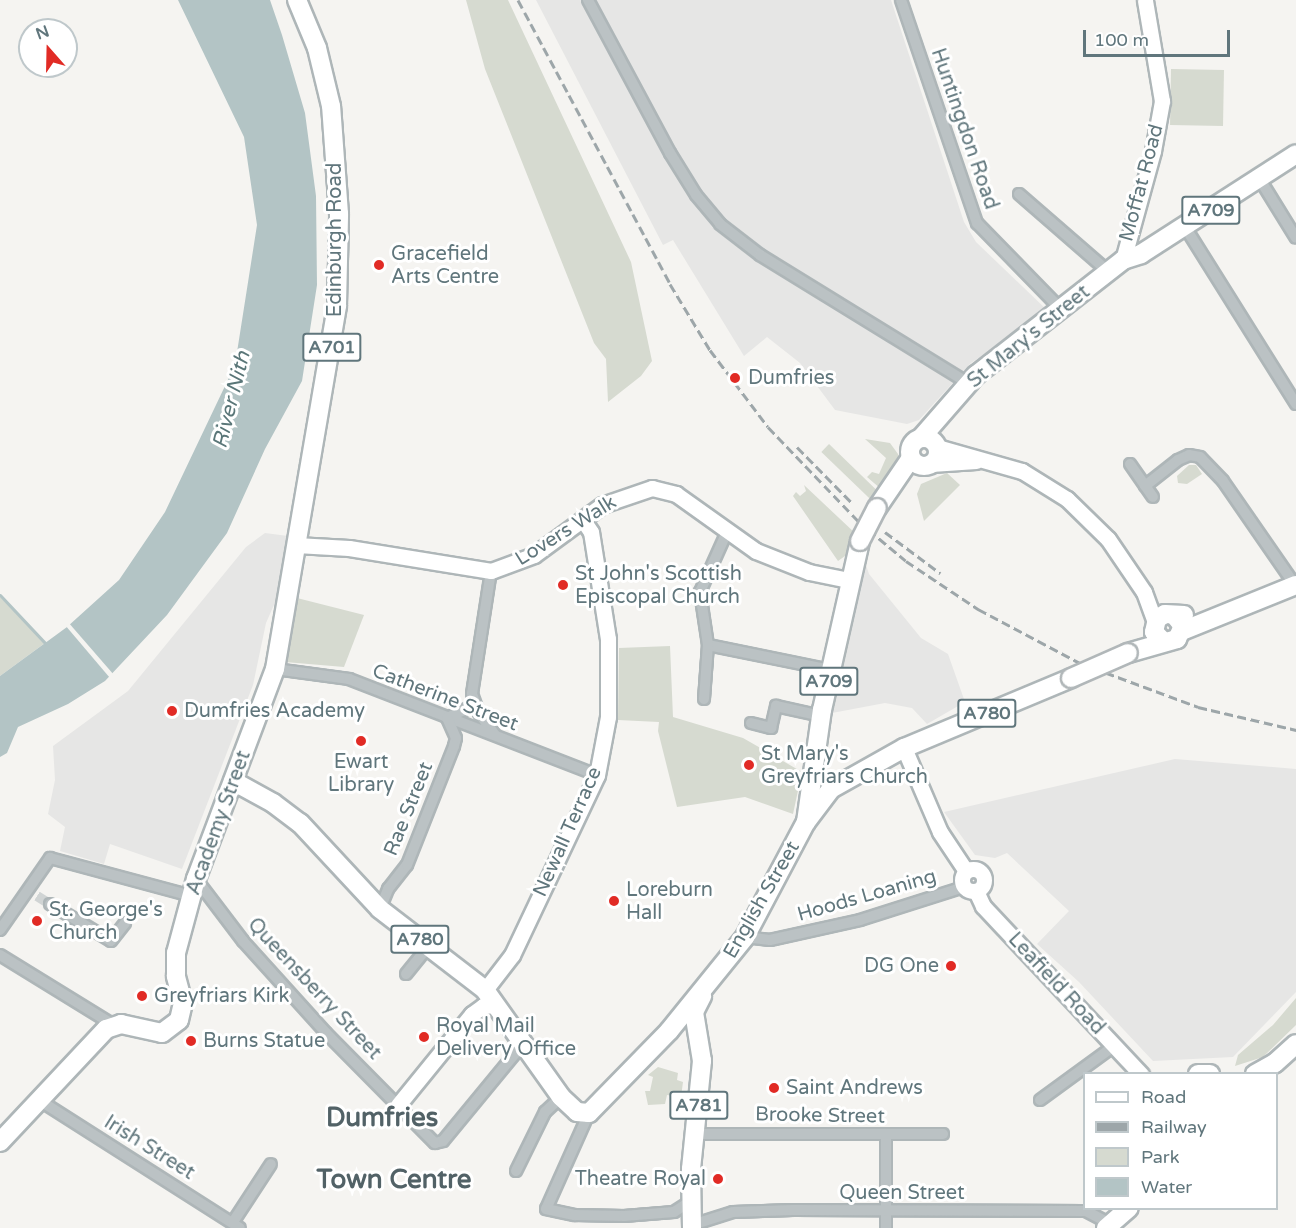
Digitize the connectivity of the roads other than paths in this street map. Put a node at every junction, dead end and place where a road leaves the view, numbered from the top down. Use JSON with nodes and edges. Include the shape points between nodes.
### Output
{"nodes":[{"id":1,"x":297,"y":0,"type":"edge"},
{"id":2,"x":588,"y":0,"type":"edge"},
{"id":3,"x":901,"y":0,"type":"edge"},
{"id":4,"x":1145,"y":0,"type":"edge"},
{"id":5,"x":1296,"y":154,"type":"edge"},
{"id":6,"x":1258,"y":178,"type":"junction"},
{"id":7,"x":1019,"y":194,"type":"dead end"},
{"id":8,"x":1185,"y":227,"type":"junction"},
{"id":9,"x":1296,"y":238,"type":"edge"},
{"id":10,"x":1116,"y":266,"type":"junction"},
{"id":11,"x":1061,"y":309,"type":"junction"},
{"id":12,"x":968,"y":383,"type":"junction"},
{"id":13,"x":1296,"y":404,"type":"edge"},
{"id":14,"x":927,"y":453,"type":"junction"},
{"id":15,"x":1130,"y":464,"type":"dead end"},
{"id":16,"x":1145,"y":486,"type":"junction"},
{"id":17,"x":1153,"y":497,"type":"dead end"},
{"id":18,"x":583,"y":520,"type":"junction"},
{"id":19,"x":727,"y":532,"type":"junction"},
{"id":20,"x":296,"y":545,"type":"junction"},
{"id":21,"x":491,"y":571,"type":"junction"},
{"id":22,"x":849,"y":580,"type":"junction"},
{"id":23,"x":1296,"y":585,"type":"edge"},
{"id":24,"x":1166,"y":625,"type":"junction"},
{"id":25,"x":708,"y":645,"type":"junction"},
{"id":26,"x":275,"y":669,"type":"junction"},
{"id":27,"x":831,"y":670,"type":"junction"},
{"id":28,"x":268,"y":695,"type":"joint"},
{"id":29,"x":704,"y":699,"type":"dead end"},
{"id":30,"x":475,"y":705,"type":"junction"},
{"id":31,"x":821,"y":716,"type":"junction"},
{"id":32,"x":447,"y":718,"type":"junction"},
{"id":33,"x":751,"y":723,"type":"dead end"},
{"id":34,"x":496,"y":737,"type":"junction"},
{"id":35,"x":904,"y":748,"type":"junction"},
{"id":36,"x":813,"y":760,"type":"junction"},
{"id":37,"x":597,"y":775,"type":"junction"},
{"id":38,"x":845,"y":779,"type":"junction"},
{"id":39,"x":233,"y":781,"type":"junction"},
{"id":40,"x":806,"y":822,"type":"junction"},
{"id":41,"x":968,"y":883,"type":"junction"},
{"id":42,"x":194,"y":887,"type":"junction"},
{"id":43,"x":50,"y":904,"type":"tunnel mouth"},
{"id":44,"x":380,"y":909,"type":"junction"},
{"id":45,"x":125,"y":923,"type":"dead end"},
{"id":46,"x":0,"y":930,"type":"edge"},
{"id":47,"x":745,"y":937,"type":"junction"},
{"id":48,"x":429,"y":946,"type":"junction"},
{"id":49,"x":0,"y":956,"type":"edge"},
{"id":50,"x":406,"y":974,"type":"dead end"},
{"id":51,"x":706,"y":986,"type":"junction"},
{"id":52,"x":490,"y":998,"type":"junction"},
{"id":53,"x":112,"y":1024,"type":"junction"},
{"id":54,"x":697,"y":1025,"type":"junction"},
{"id":55,"x":669,"y":1030,"type":"junction"},
{"id":56,"x":523,"y":1044,"type":"junction"},
{"id":57,"x":1296,"y":1044,"type":"edge"},
{"id":58,"x":1114,"y":1046,"type":"junction"},
{"id":59,"x":1139,"y":1072,"type":"edge"},
{"id":60,"x":1259,"y":1072,"type":"edge"},
{"id":61,"x":561,"y":1096,"type":"junction"},
{"id":62,"x":39,"y":1100,"type":"junction"},
{"id":63,"x":1040,"y":1100,"type":"dead end"},
{"id":64,"x":398,"y":1105,"type":"junction"},
{"id":65,"x":589,"y":1113,"type":"junction"},
{"id":66,"x":697,"y":1134,"type":"junction"},
{"id":67,"x":943,"y":1134,"type":"dead end"},
{"id":68,"x":886,"y":1135,"type":"junction"},
{"id":69,"x":0,"y":1142,"type":"edge"},
{"id":70,"x":272,"y":1164,"type":"dead end"},
{"id":71,"x":516,"y":1171,"type":"dead end"},
{"id":72,"x":692,"y":1201,"type":"junction"},
{"id":73,"x":1128,"y":1210,"type":"edge"},
{"id":74,"x":886,"y":1211,"type":"junction"},
{"id":75,"x":236,"y":1225,"type":"edge"},
{"id":76,"x":692,"y":1226,"type":"edge"},
{"id":77,"x":1108,"y":1226,"type":"edge"},
{"id":78,"x":886,"y":1228,"type":"edge"}],
"edges":[{"from":1,"to":20,"type":"main road","name":"Edinburgh Road","number":"A701","via":[[317,48],[331,106],[339,223],[337,305]]},
{"from":2,"to":12,"type":"street","via":[[670,153],[720,224],[760,255]]},
{"from":3,"to":11,"type":"street","name":"Huntingdon Road","via":[[977,223]]},
{"from":4,"to":10,"type":"street","name":"Moffat Road","via":[[1161,87],[1161,112]]},
{"from":5,"to":6,"type":"main road","number":"A709"},
{"from":6,"to":8,"type":"main road","number":"A709"},
{"from":6,"to":9,"type":"street"},
{"from":7,"to":10,"type":"street"},
{"from":8,"to":10,"type":"main road","number":"A709"},
{"from":8,"to":13,"type":"street"},
{"from":10,"to":11,"type":"main road","name":"St Mary's Street","number":"A709"},
{"from":11,"to":12,"type":"main road","name":"St Mary's Street","number":"A709"},
{"from":12,"to":14,"type":"main road","name":"St Mary's Street","number":"A709","via":[[940,419]]},
{"from":14,"to":22,"type":"main road","name":"St Mary's Street","number":"A709","bridge":true,"via":[[901,487],[892,490],[877,508],[860,541]]},
{"from":14,"to":24,"type":"street","via":[[1022,471],[1067,499],[1108,539]]},
{"from":15,"to":16,"type":"street"},
{"from":16,"to":17,"type":"street"},
{"from":16,"to":23,"type":"street","via":[[1178,460],[1189,455],[1200,457],[1223,481]]},
{"from":18,"to":19,"type":"street","name":"Lovers Walk","via":[[619,497],[652,488],[676,494]]},
{"from":18,"to":21,"type":"street","name":"Lovers Walk","via":[[534,555]]},
{"from":18,"to":37,"type":"street","name":"Newall Terrace","via":[[591,532],[608,639],[608,717]]},
{"from":19,"to":22,"type":"street","name":"Lovers Walk","via":[[756,551],[809,572]]},
{"from":19,"to":25,"type":"street","via":[[701,585]]},
{"from":20,"to":21,"type":"street","name":"Lovers Walk","via":[[350,548]]},
{"from":20,"to":26,"type":"main road","name":"Edinburgh Road","number":"A701"},
{"from":21,"to":30,"type":"street","via":[[472,694]]},
{"from":22,"to":27,"type":"main road","name":"St Mary's Street","number":"A709"},
{"from":23,"to":24,"type":"main road","via":[[1256,604],[1206,619]]},
{"from":24,"to":35,"type":"main road","number":"A780","bridge":true,"via":[[1131,652]]},
{"from":25,"to":27,"type":"street"},
{"from":25,"to":29,"type":"street"},
{"from":26,"to":28,"type":"main road","name":"Edinburgh Road","number":"A701"},
{"from":26,"to":32,"type":"street","name":"Catherine Street","via":[[336,675]]},
{"from":27,"to":31,"type":"main road","name":"St Mary's Street","number":"A709"},
{"from":28,"to":39,"type":"main road","name":"Academy Street","number":"A701"},
{"from":30,"to":32,"type":"street"},
{"from":30,"to":34,"type":"street"},
{"from":31,"to":33,"type":"street","via":[[776,706],[771,728]]},
{"from":31,"to":36,"type":"main road","name":"St Mary's Street","number":"A709"},
{"from":32,"to":34,"type":"street","name":"Catherine Street"},
{"from":32,"to":44,"type":"street","name":"Rae Street","via":[[456,738],[454,746],[407,865],[388,889]]},
{"from":34,"to":37,"type":"street","name":"Catherine Street"},
{"from":35,"to":38,"type":"main road","number":"A780"},
{"from":35,"to":41,"type":"street","name":"Leafield Road","via":[[940,832]]},
{"from":36,"to":38,"type":"main road","via":[[821,775]]},
{"from":36,"to":40,"type":"main road","name":"St Mary's Street","number":"A709"},
{"from":37,"to":52,"type":"street","name":"Newall Terrace"},
{"from":38,"to":40,"type":"main road","number":"A780","via":[[831,789]]},
{"from":39,"to":42,"type":"main road","name":"Academy Street"},
{"from":39,"to":44,"type":"main road","number":"A780","via":[[273,803],[300,824]]},
{"from":40,"to":47,"type":"main road","name":"English Street","number":"A780"},
{"from":41,"to":47,"type":"street","name":"Hoods Loaning","via":[[860,920],[758,941]]},
{"from":41,"to":58,"type":"street","name":"Leafield Road","via":[[983,906]]},
{"from":42,"to":46,"type":"street","via":[[50,858],[33,893]]},
{"from":42,"to":53,"type":"main road","name":"Academy Street","via":[[176,953],[182,1010],[172,1028],[153,1033]]},
{"from":42,"to":64,"type":"street","name":"Queensberry Street","via":[[326,1033]]},
{"from":43,"to":45,"type":"street","via":[[111,941]]},
{"from":44,"to":48,"type":"main road","number":"A780"},
{"from":47,"to":51,"type":"main road","name":"English Street","number":"A780"},
{"from":48,"to":50,"type":"street"},
{"from":48,"to":52,"type":"main road","number":"A780"},
{"from":49,"to":53,"type":"street"},
{"from":51,"to":54,"type":"main road","number":"A781","via":[[694,1012]]},
{"from":51,"to":55,"type":"main road","name":"English Street","number":"A780"},
{"from":52,"to":56,"type":"main road","number":"A780"},
{"from":52,"to":64,"type":"street","via":[[472,1014]]},
{"from":53,"to":62,"type":"main road"},
{"from":54,"to":55,"type":"main road","via":[[686,1020]]},
{"from":54,"to":66,"type":"main road","number":"A781","via":[[702,1061]]},
{"from":55,"to":65,"type":"main road","name":"English Street","number":"A780"},
{"from":56,"to":61,"type":"main road","number":"A780"},
{"from":56,"to":64,"type":"street","name":"Queensberry Street","via":[[443,1141],[437,1143]]},
{"from":57,"to":60,"type":"main road"},
{"from":58,"to":59,"type":"street","name":"Leafield Road"},
{"from":58,"to":63,"type":"street"},
{"from":61,"to":65,"type":"main road","number":"A780","via":[[577,1112]]},
{"from":61,"to":71,"type":"street","via":[[545,1112]]},
{"from":62,"to":69,"type":"main road"},
{"from":62,"to":75,"type":"street","name":"Irish Street"},
{"from":65,"to":72,"type":"street","name":"English Street","via":[[546,1209],[575,1215],[624,1215],[674,1212]]},
{"from":66,"to":68,"type":"street","name":"Brooke Street"},
{"from":66,"to":72,"type":"main road","number":"A781","via":[[691,1169]]},
{"from":67,"to":68,"type":"street","name":"Brooke Street"},
{"from":68,"to":74,"type":"street"},
{"from":70,"to":75,"type":"street"},
{"from":72,"to":76,"type":"main road","number":"A781"},
{"from":73,"to":77,"type":"main road"},
{"from":74,"to":76,"type":"street","name":"Queen Street","via":[[733,1212]]},
{"from":74,"to":77,"type":"street","name":"Queen Street","via":[[1086,1211]]},
{"from":74,"to":78,"type":"street"}]}
